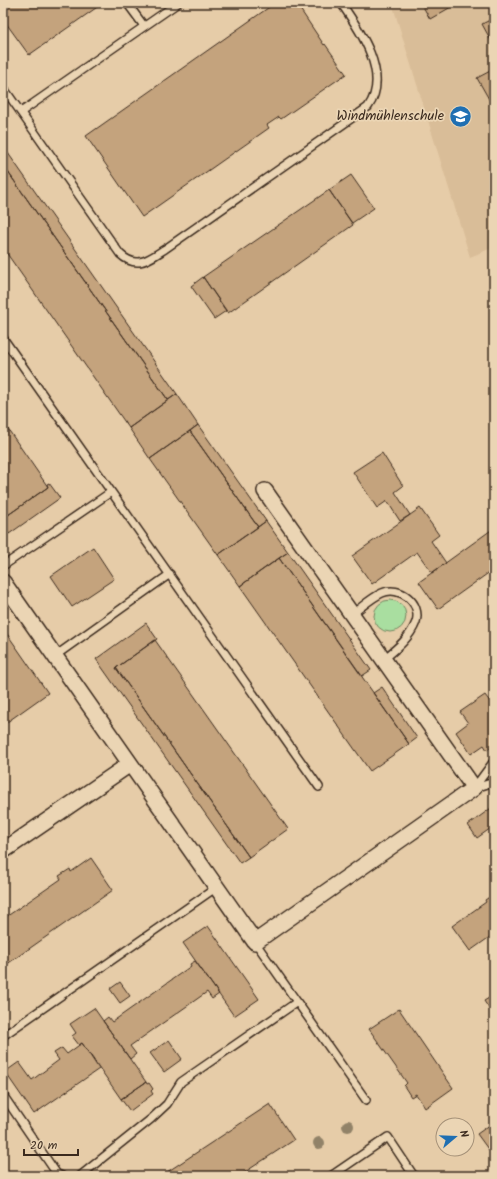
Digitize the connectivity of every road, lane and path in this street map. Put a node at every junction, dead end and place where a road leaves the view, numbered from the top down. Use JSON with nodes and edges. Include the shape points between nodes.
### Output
{"nodes":[{"id":1,"x":127,"y":3,"type":"edge"},
{"id":2,"x":178,"y":3,"type":"edge"},
{"id":3,"x":341,"y":3,"type":"edge"},
{"id":4,"x":144,"y":26,"type":"junction"},
{"id":5,"x":3,"y":87,"type":"edge"},
{"id":6,"x":21,"y":112,"type":"junction"},
{"id":7,"x":3,"y":338,"type":"edge"},
{"id":8,"x":266,"y":491,"type":"dead end"},
{"id":9,"x":111,"y":492,"type":"junction"},
{"id":10,"x":3,"y":566,"type":"edge"},
{"id":11,"x":170,"y":574,"type":"junction"},
{"id":12,"x":3,"y":582,"type":"edge"},
{"id":13,"x":352,"y":614,"type":"junction"},
{"id":14,"x":55,"y":656,"type":"junction"},
{"id":15,"x":384,"y":659,"type":"junction"},
{"id":16,"x":494,"y":761,"type":"edge"},
{"id":17,"x":130,"y":764,"type":"junction"},
{"id":18,"x":494,"y":782,"type":"edge"},
{"id":19,"x":320,"y":787,"type":"dead end"},
{"id":20,"x":474,"y":788,"type":"junction"},
{"id":21,"x":3,"y":851,"type":"edge"},
{"id":22,"x":217,"y":888,"type":"junction"},
{"id":23,"x":255,"y":942,"type":"junction"},
{"id":24,"x":297,"y":1002,"type":"junction"},
{"id":25,"x":3,"y":1036,"type":"edge"},
{"id":26,"x":3,"y":1095,"type":"edge"},
{"id":27,"x":366,"y":1100,"type":"dead end"},
{"id":28,"x":62,"y":1176,"type":"edge"},
{"id":29,"x":80,"y":1176,"type":"edge"},
{"id":30,"x":331,"y":1176,"type":"edge"},
{"id":31,"x":414,"y":1176,"type":"edge"}],
"edges":[{"from":1,"to":4,"type":"lane"},
{"from":2,"to":4,"type":"lane"},
{"from":3,"to":6,"type":"lane","via":[[362,33],[376,75],[374,99],[368,107],[146,261],[128,261],[120,254]]},
{"from":4,"to":6,"type":"lane"},
{"from":5,"to":6,"type":"lane"},
{"from":7,"to":9,"type":"lane"},
{"from":8,"to":13,"type":"street"},
{"from":9,"to":10,"type":"lane"},
{"from":9,"to":11,"type":"lane"},
{"from":11,"to":14,"type":"lane"},
{"from":11,"to":19,"type":"lane"},
{"from":12,"to":14,"type":"street"},
{"from":13,"to":15,"type":"street"},
{"from":13,"to":15,"type":"lane","via":[[383,592],[393,590],[401,592],[414,604],[417,612],[416,622],[409,636]]},
{"from":14,"to":17,"type":"street"},
{"from":15,"to":20,"type":"street"},
{"from":16,"to":20,"type":"lane"},
{"from":17,"to":21,"type":"street"},
{"from":17,"to":22,"type":"street"},
{"from":18,"to":20,"type":"lane"},
{"from":20,"to":23,"type":"street"},
{"from":22,"to":23,"type":"street"},
{"from":22,"to":25,"type":"lane"},
{"from":23,"to":24,"type":"lane"},
{"from":24,"to":27,"type":"lane"},
{"from":24,"to":29,"type":"lane","via":[[181,1082],[167,1104],[151,1119]]},
{"from":26,"to":28,"type":"lane","via":[[57,1174]]},
{"from":30,"to":31,"type":"lane","via":[[388,1137]]}]}
